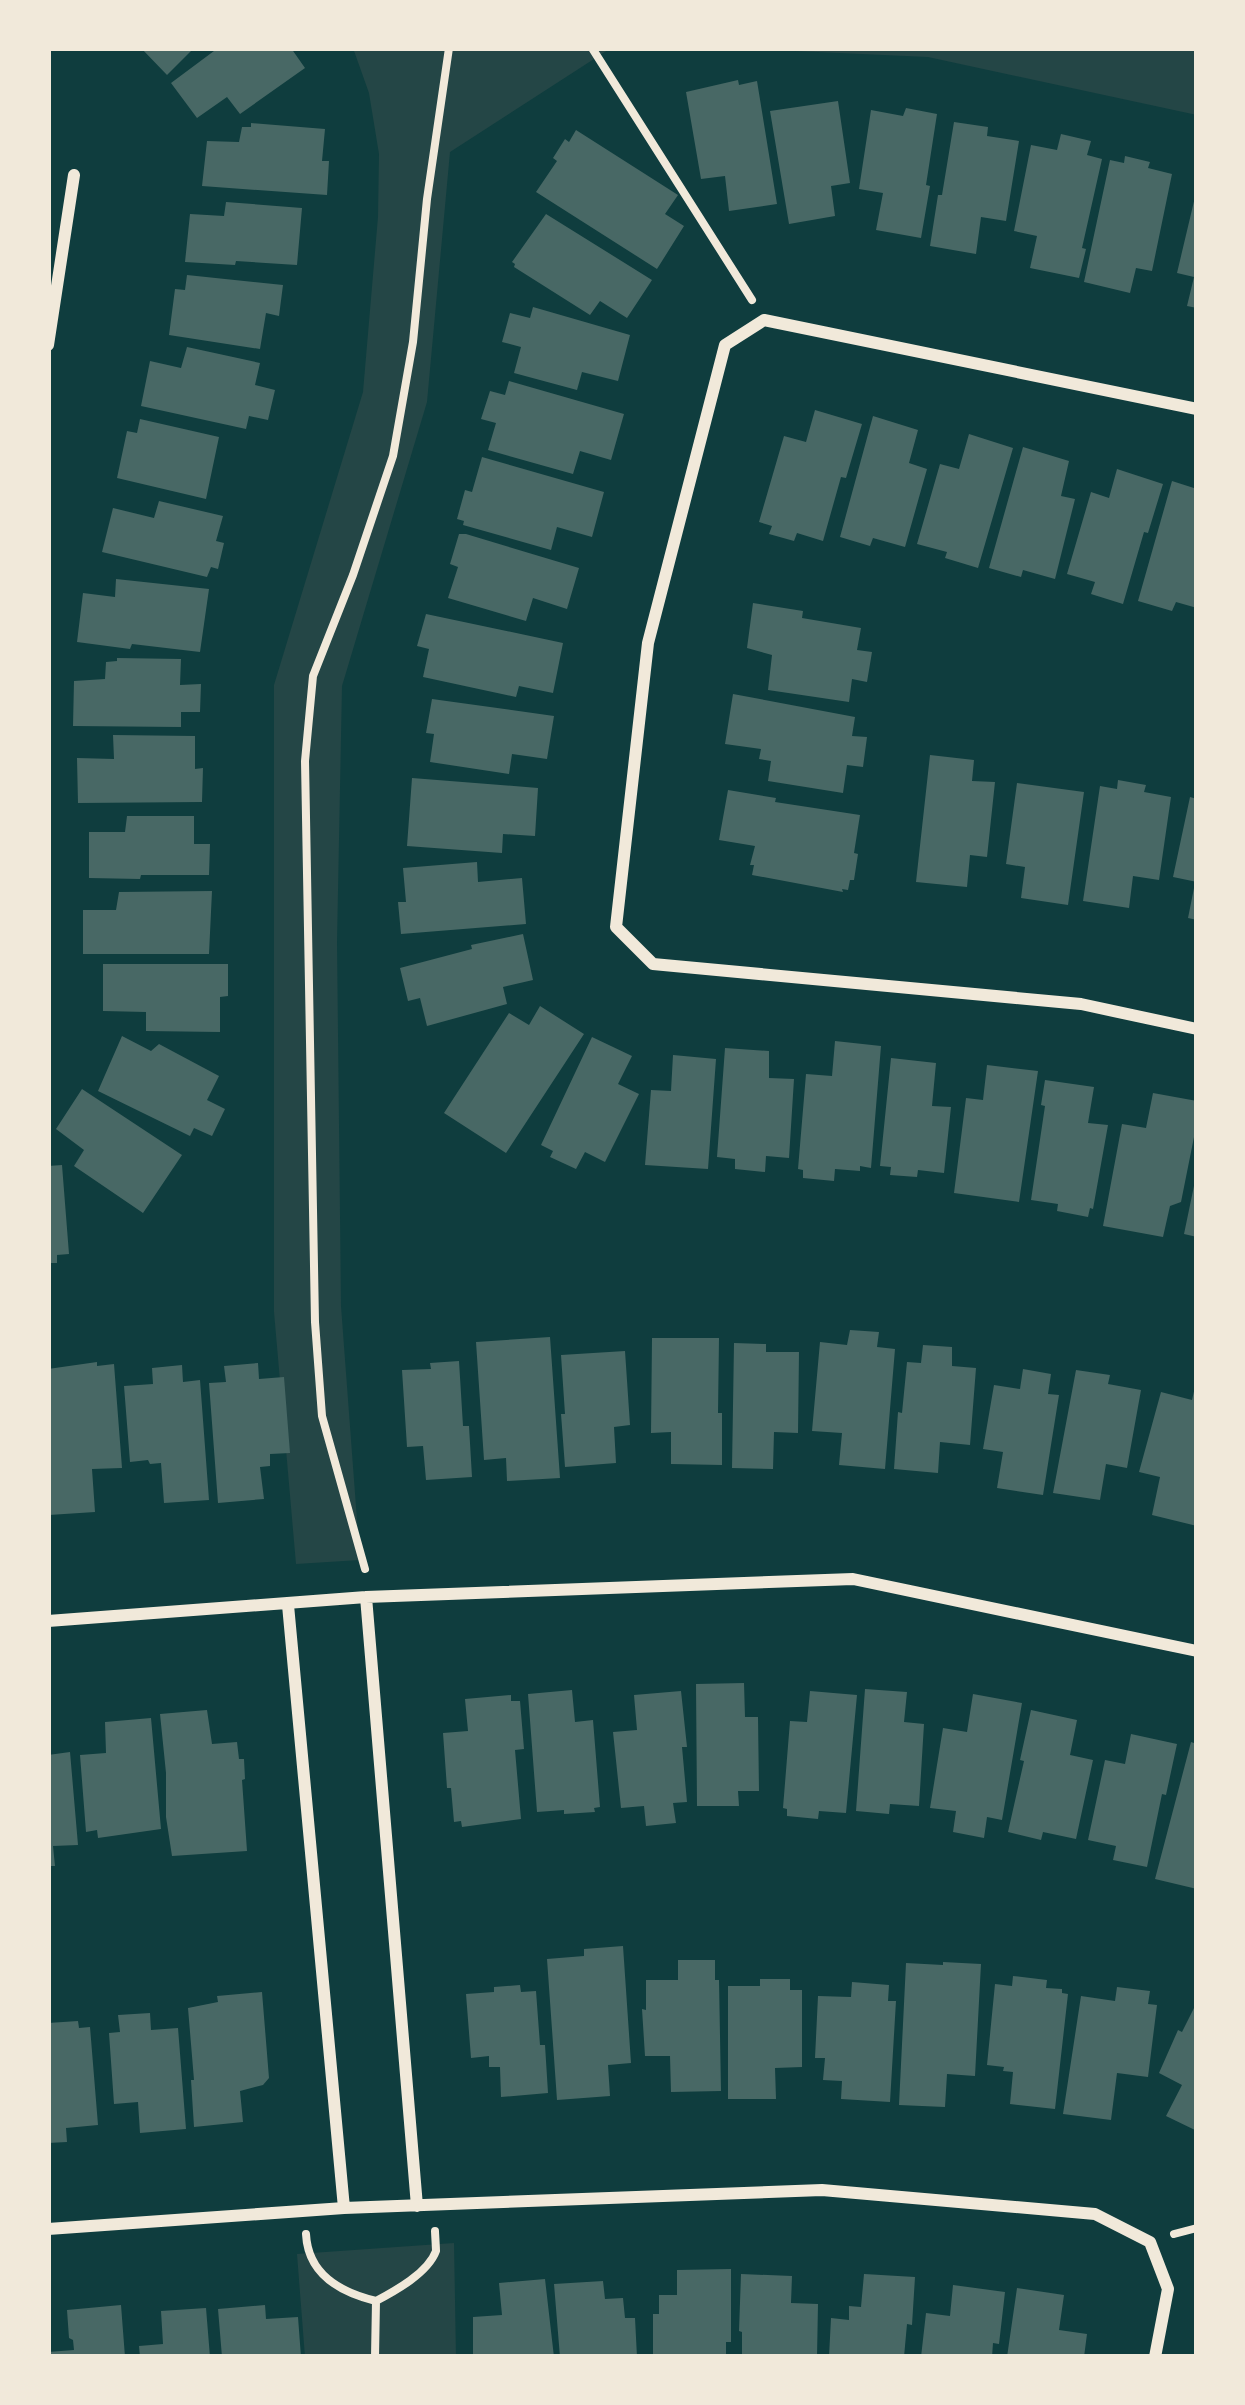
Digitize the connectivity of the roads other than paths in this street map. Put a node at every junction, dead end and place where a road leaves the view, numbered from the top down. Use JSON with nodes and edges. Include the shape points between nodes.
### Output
{"nodes":[{"id":1,"x":74,"y":175,"type":"dead end"},
{"id":2,"x":48,"y":345,"type":"edge"},
{"id":3,"x":1197,"y":409,"type":"edge"},
{"id":4,"x":1197,"y":1029,"type":"edge"},
{"id":5,"x":366,"y":1598,"type":"junction"},
{"id":6,"x":288,"y":1604,"type":"junction"},
{"id":7,"x":48,"y":1621,"type":"edge"},
{"id":8,"x":1197,"y":1652,"type":"edge"},
{"id":9,"x":417,"y":2206,"type":"junction"},
{"id":10,"x":344,"y":2208,"type":"junction"},
{"id":11,"x":48,"y":2229,"type":"edge"},
{"id":12,"x":1154,"y":2357,"type":"edge"}],
"edges":[{"from":1,"to":2,"type":"street"},
{"from":3,"to":4,"type":"street","via":[[764,320],[725,345],[648,643],[616,927],[652,964],[1081,1004]]},
{"from":5,"to":6,"type":"street"},
{"from":5,"to":8,"type":"street","via":[[853,1579]]},
{"from":5,"to":9,"type":"street"},
{"from":6,"to":7,"type":"street"},
{"from":6,"to":10,"type":"street"},
{"from":9,"to":10,"type":"street"},
{"from":9,"to":12,"type":"street","via":[[822,2190],[1095,2214],[1150,2242],[1168,2289]]},
{"from":10,"to":11,"type":"street"}]}
